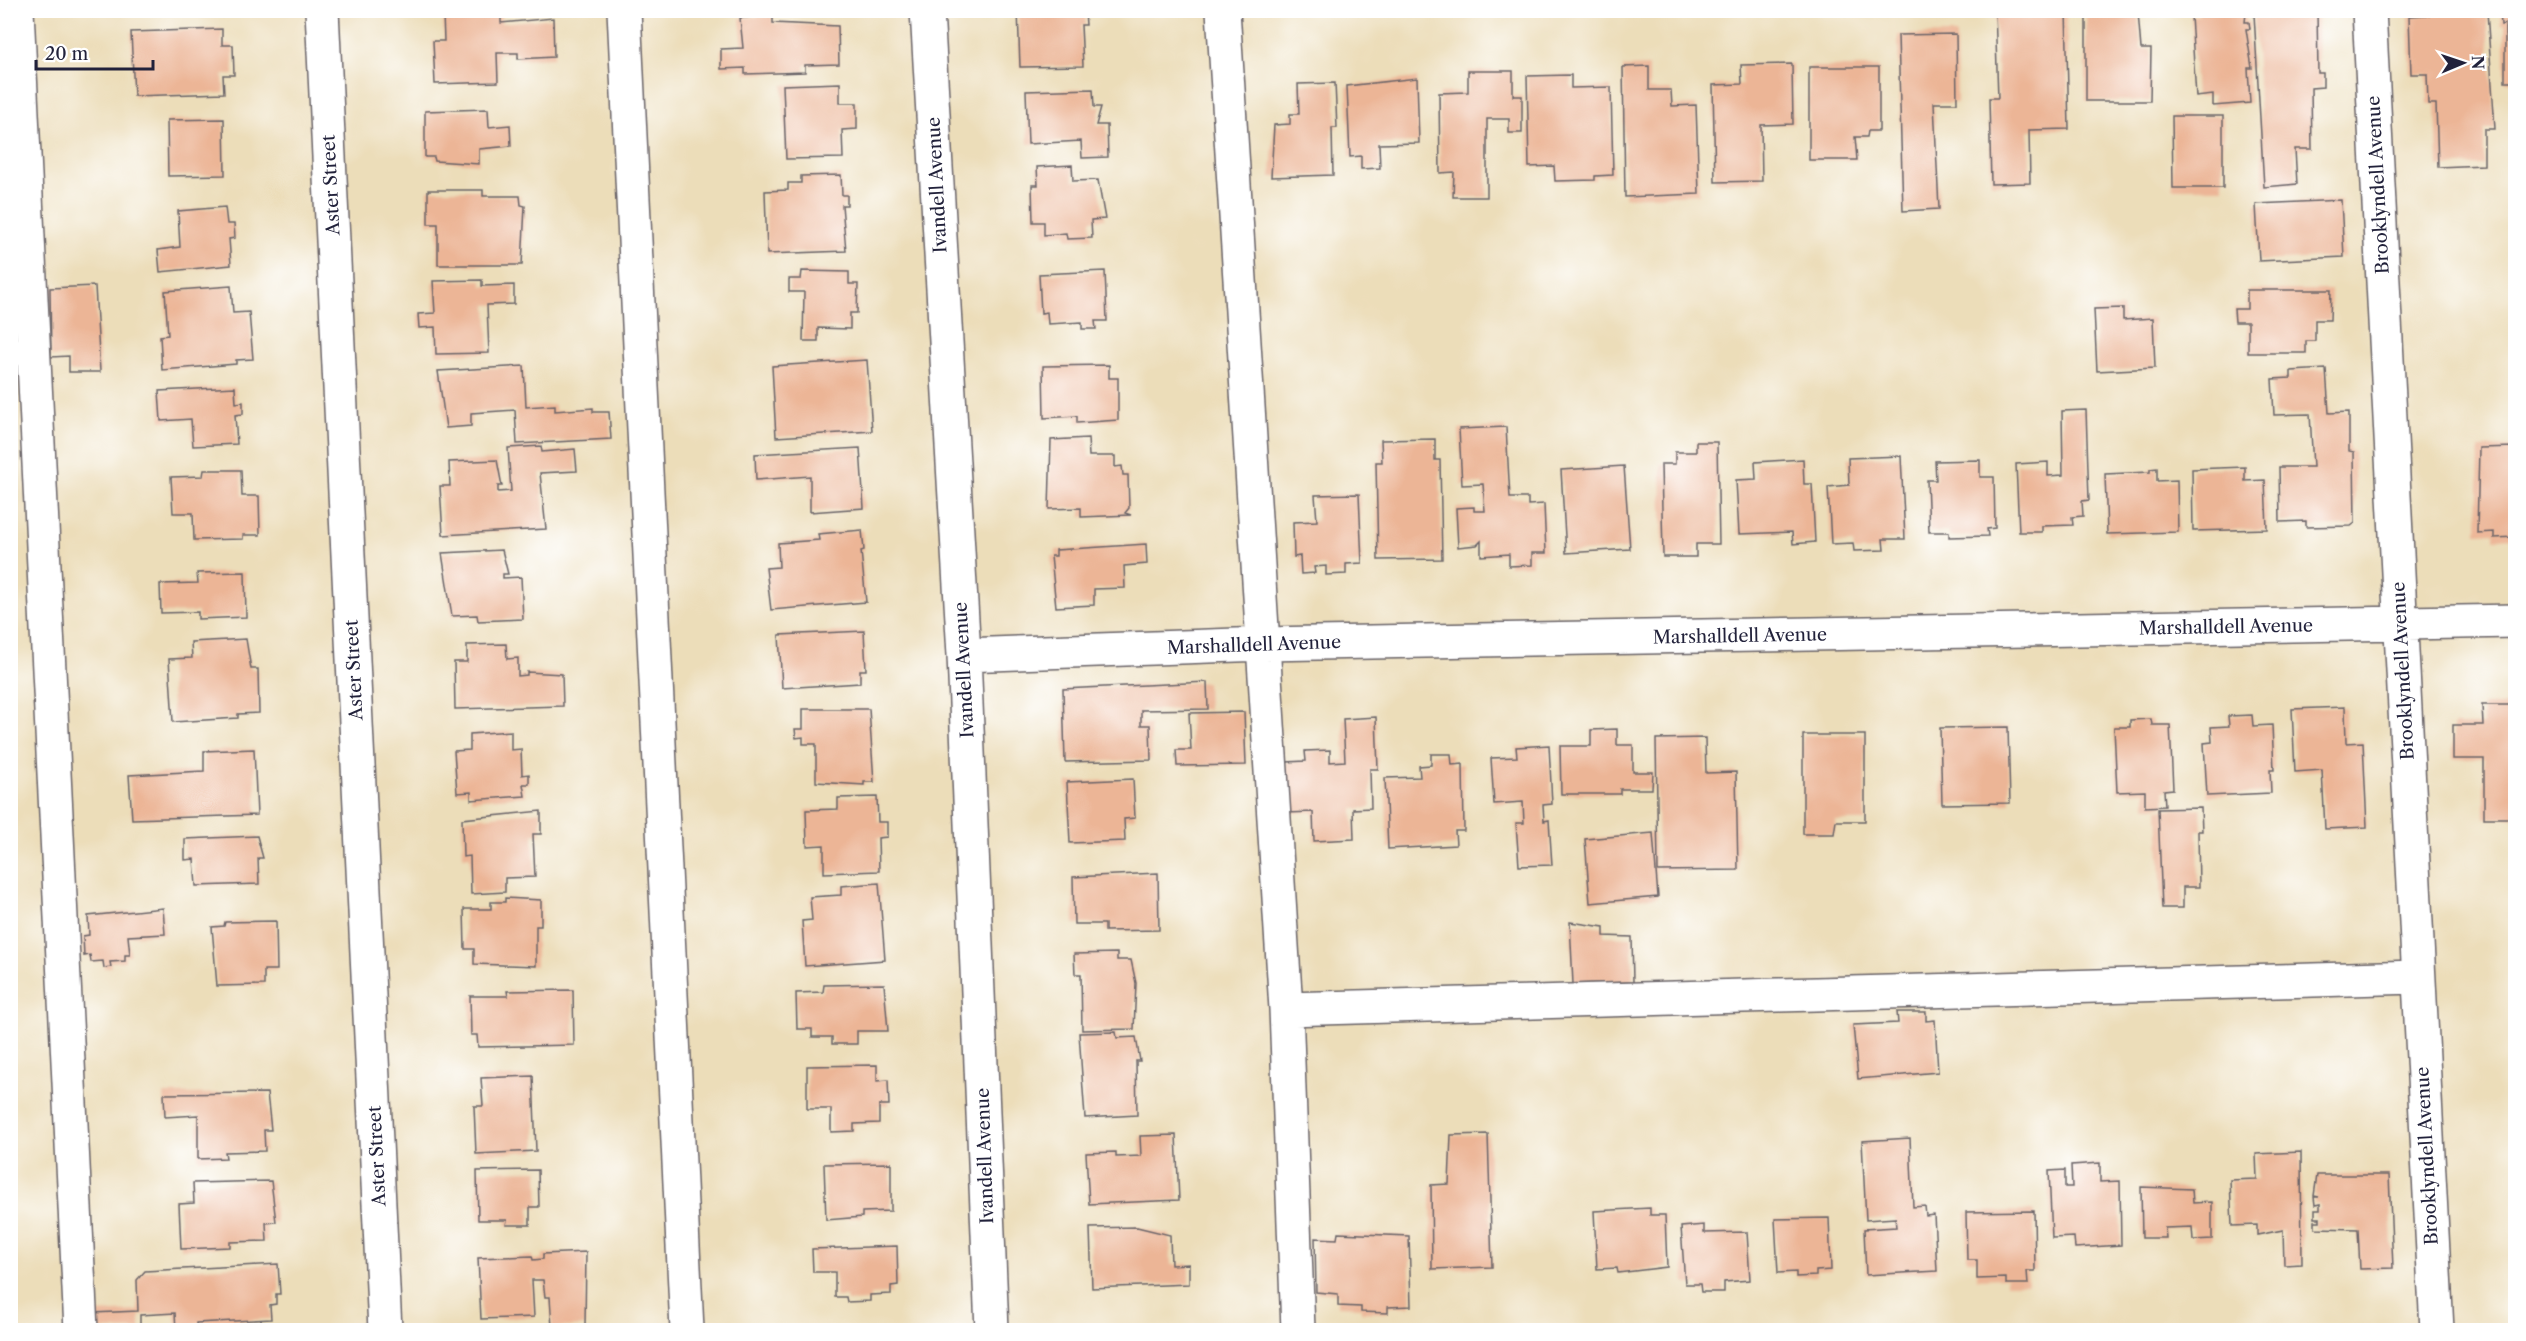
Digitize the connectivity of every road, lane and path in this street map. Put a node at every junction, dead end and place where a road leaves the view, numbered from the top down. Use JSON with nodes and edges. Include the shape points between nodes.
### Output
{"nodes":[{"id":1,"x":17,"y":10,"type":"edge"},
{"id":2,"x":322,"y":10,"type":"edge"},
{"id":3,"x":624,"y":10,"type":"edge"},
{"id":4,"x":927,"y":10,"type":"edge"},
{"id":5,"x":1224,"y":10,"type":"edge"},
{"id":6,"x":2369,"y":10,"type":"edge"},
{"id":7,"x":2516,"y":621,"type":"edge"},
{"id":8,"x":2401,"y":624,"type":"junction"},
{"id":9,"x":1264,"y":644,"type":"junction"},
{"id":10,"x":964,"y":655,"type":"junction"},
{"id":11,"x":2417,"y":977,"type":"junction"},
{"id":12,"x":1287,"y":1009,"type":"junction"},
{"id":13,"x":81,"y":1330,"type":"edge"},
{"id":14,"x":385,"y":1330,"type":"edge"},
{"id":15,"x":687,"y":1330,"type":"edge"},
{"id":16,"x":992,"y":1330,"type":"edge"},
{"id":17,"x":1298,"y":1330,"type":"edge"},
{"id":18,"x":2437,"y":1330,"type":"edge"}],
"edges":[{"from":1,"to":13,"type":"street"},
{"from":2,"to":14,"type":"street","name":"Aster Street"},
{"from":3,"to":15,"type":"street"},
{"from":4,"to":10,"type":"street","name":"Ivandell Avenue"},
{"from":5,"to":9,"type":"street"},
{"from":6,"to":8,"type":"street","name":"Brooklyndell Avenue"},
{"from":7,"to":8,"type":"street","name":"Marshalldell Avenue"},
{"from":8,"to":9,"type":"street","name":"Marshalldell Avenue"},
{"from":8,"to":11,"type":"street","name":"Brooklyndell Avenue"},
{"from":9,"to":10,"type":"street","name":"Marshalldell Avenue"},
{"from":9,"to":12,"type":"street"},
{"from":10,"to":16,"type":"street","name":"Ivandell Avenue"},
{"from":11,"to":12,"type":"street"},
{"from":11,"to":18,"type":"street","name":"Brooklyndell Avenue"},
{"from":12,"to":17,"type":"street"}]}
